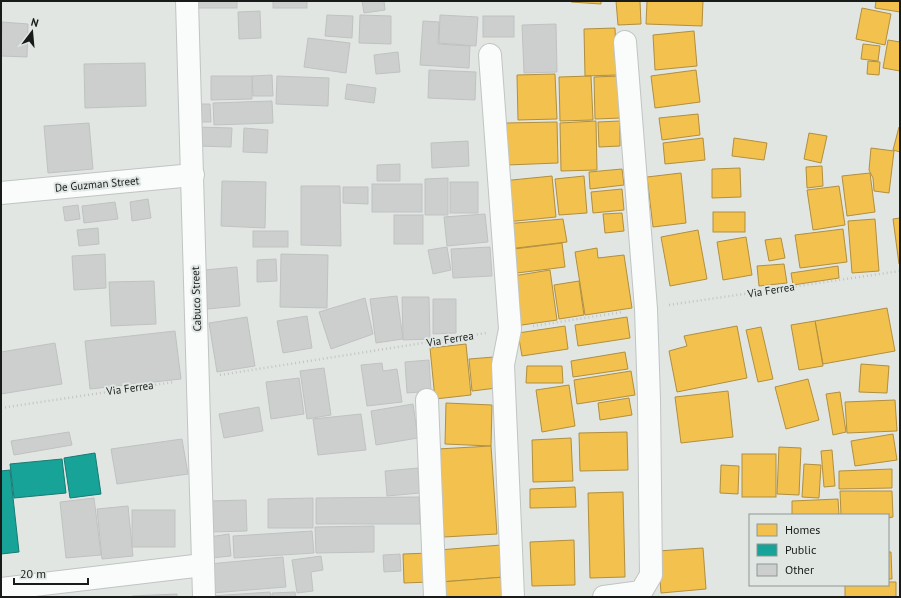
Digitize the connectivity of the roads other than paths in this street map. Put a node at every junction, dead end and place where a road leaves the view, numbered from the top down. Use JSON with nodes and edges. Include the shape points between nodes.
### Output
{"nodes":[{"id":1,"x":187,"y":1,"type":"edge"},
{"id":2,"x":625,"y":42,"type":"dead end"},
{"id":3,"x":490,"y":55,"type":"dead end"},
{"id":4,"x":193,"y":175,"type":"junction"},
{"id":5,"x":1,"y":193,"type":"edge"},
{"id":6,"x":427,"y":400,"type":"dead end"},
{"id":7,"x":203,"y":565,"type":"junction"},
{"id":8,"x":1,"y":589,"type":"edge"},
{"id":9,"x":204,"y":597,"type":"edge"},
{"id":10,"x":435,"y":597,"type":"edge"},
{"id":11,"x":513,"y":597,"type":"edge"},
{"id":12,"x":604,"y":597,"type":"edge"}],
"edges":[{"from":1,"to":4,"type":"street","name":"Cabuco Street"},
{"from":2,"to":12,"type":"street","via":[[646,309],[651,576],[641,592]]},
{"from":3,"to":11,"type":"street","via":[[510,329],[503,366]]},
{"from":4,"to":5,"type":"street","name":"De Guzman Street"},
{"from":4,"to":7,"type":"street","name":"Cabuco Street"},
{"from":6,"to":10,"type":"street"},
{"from":7,"to":8,"type":"street"},
{"from":7,"to":9,"type":"street","name":"Cabuco Street"}]}
